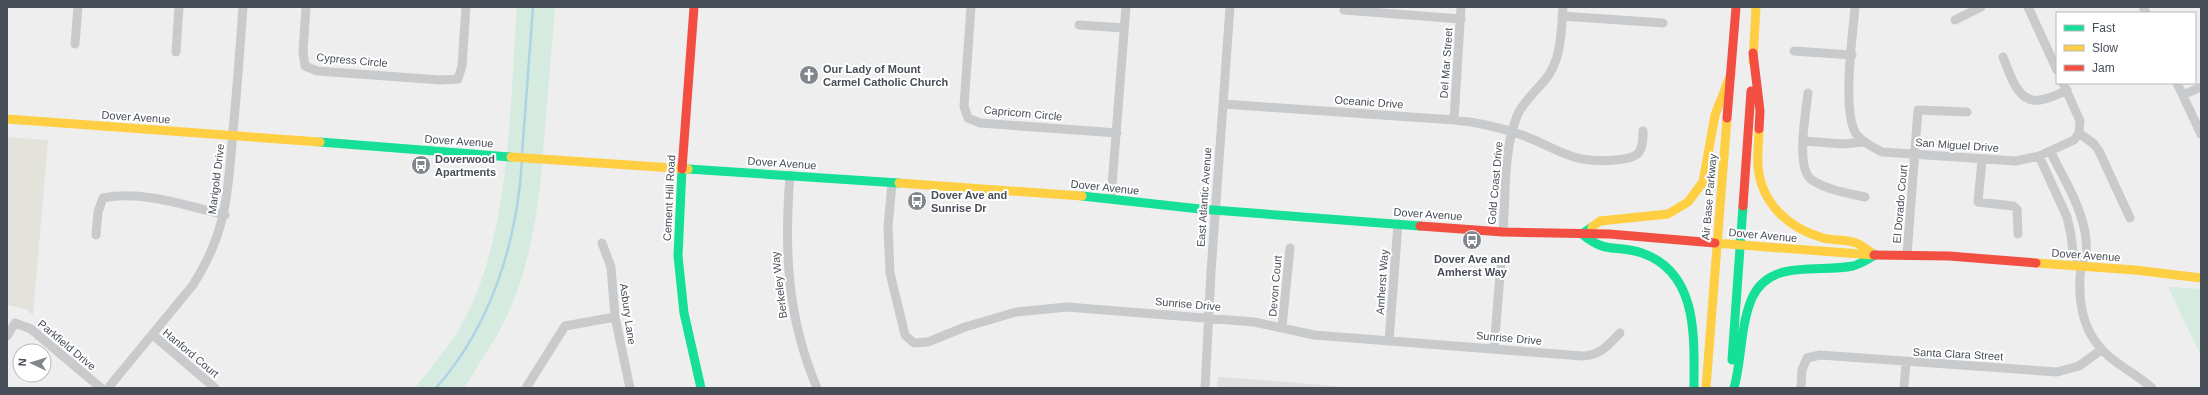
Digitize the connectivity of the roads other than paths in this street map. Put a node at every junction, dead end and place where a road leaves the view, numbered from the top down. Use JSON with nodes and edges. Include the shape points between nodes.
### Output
{"nodes":[{"id":1,"x":78,"y":7,"type":"edge"},
{"id":2,"x":179,"y":7,"type":"edge"},
{"id":3,"x":243,"y":7,"type":"edge"},
{"id":4,"x":306,"y":7,"type":"edge"},
{"id":5,"x":466,"y":7,"type":"edge"},
{"id":6,"x":694,"y":7,"type":"edge"},
{"id":7,"x":971,"y":7,"type":"edge"},
{"id":8,"x":1126,"y":7,"type":"edge"},
{"id":9,"x":1230,"y":7,"type":"edge"},
{"id":10,"x":1462,"y":7,"type":"edge"},
{"id":11,"x":1736,"y":7,"type":"edge"},
{"id":12,"x":1756,"y":7,"type":"edge"},
{"id":13,"x":1855,"y":7,"type":"edge"},
{"id":14,"x":1981,"y":7,"type":"edge"},
{"id":15,"x":2028,"y":7,"type":"edge"},
{"id":16,"x":1344,"y":10,"type":"dead end"},
{"id":17,"x":1562,"y":11,"type":"edge"},
{"id":18,"x":1461,"y":18,"type":"junction"},
{"id":19,"x":1955,"y":20,"type":"dead end"},
{"id":20,"x":1663,"y":23,"type":"dead end"},
{"id":21,"x":1079,"y":25,"type":"dead end"},
{"id":22,"x":1124,"y":28,"type":"junction"},
{"id":23,"x":75,"y":44,"type":"dead end"},
{"id":24,"x":1794,"y":51,"type":"dead end"},
{"id":25,"x":176,"y":52,"type":"dead end"},
{"id":26,"x":1753,"y":53,"type":"junction"},
{"id":27,"x":1852,"y":55,"type":"junction"},
{"id":28,"x":2003,"y":56,"type":"dead end"},
{"id":29,"x":2056,"y":68,"type":"edge"},
{"id":30,"x":1731,"y":74,"type":"junction"},
{"id":31,"x":2177,"y":84,"type":"edge"},
{"id":32,"x":2065,"y":87,"type":"edge"},
{"id":33,"x":2201,"y":87,"type":"edge"},
{"id":34,"x":1808,"y":93,"type":"dead end"},
{"id":35,"x":2183,"y":96,"type":"junction"},
{"id":36,"x":1223,"y":104,"type":"junction"},
{"id":37,"x":1967,"y":112,"type":"dead end"},
{"id":38,"x":7,"y":119,"type":"edge"},
{"id":39,"x":1454,"y":120,"type":"junction"},
{"id":40,"x":1643,"y":131,"type":"dead end"},
{"id":41,"x":1117,"y":132,"type":"junction"},
{"id":42,"x":1512,"y":132,"type":"junction"},
{"id":43,"x":2079,"y":133,"type":"junction"},
{"id":44,"x":2201,"y":134,"type":"edge"},
{"id":45,"x":233,"y":136,"type":"junction"},
{"id":46,"x":1804,"y":141,"type":"junction"},
{"id":47,"x":1863,"y":142,"type":"junction"},
{"id":48,"x":2050,"y":152,"type":"junction"},
{"id":49,"x":1916,"y":155,"type":"junction"},
{"id":50,"x":2039,"y":156,"type":"junction"},
{"id":51,"x":1982,"y":160,"type":"junction"},
{"id":52,"x":682,"y":169,"type":"junction"},
{"id":53,"x":790,"y":175,"type":"junction"},
{"id":54,"x":892,"y":183,"type":"junction"},
{"id":55,"x":1865,"y":196,"type":"dead end"},
{"id":56,"x":1111,"y":198,"type":"junction"},
{"id":57,"x":1215,"y":210,"type":"junction"},
{"id":58,"x":225,"y":215,"type":"junction"},
{"id":59,"x":2130,"y":218,"type":"dead end"},
{"id":60,"x":1398,"y":224,"type":"junction"},
{"id":61,"x":1503,"y":232,"type":"junction"},
{"id":62,"x":1582,"y":234,"type":"junction"},
{"id":63,"x":2018,"y":234,"type":"dead end"},
{"id":64,"x":96,"y":235,"type":"dead end"},
{"id":65,"x":602,"y":243,"type":"dead end"},
{"id":66,"x":1717,"y":243,"type":"junction"},
{"id":67,"x":1741,"y":245,"type":"junction"},
{"id":68,"x":1290,"y":248,"type":"dead end"},
{"id":69,"x":1875,"y":255,"type":"junction"},
{"id":70,"x":1907,"y":255,"type":"junction"},
{"id":71,"x":1501,"y":263,"type":"dead end"},
{"id":72,"x":2081,"y":266,"type":"junction"},
{"id":73,"x":2201,"y":278,"type":"edge"},
{"id":74,"x":615,"y":318,"type":"junction"},
{"id":75,"x":1210,"y":318,"type":"junction"},
{"id":76,"x":1282,"y":327,"type":"junction"},
{"id":77,"x":1620,"y":333,"type":"dead end"},
{"id":78,"x":153,"y":335,"type":"junction"},
{"id":79,"x":7,"y":336,"type":"edge"},
{"id":80,"x":1389,"y":341,"type":"junction"},
{"id":81,"x":1494,"y":349,"type":"junction"},
{"id":82,"x":2101,"y":350,"type":"junction"},
{"id":83,"x":1906,"y":362,"type":"junction"},
{"id":84,"x":101,"y":388,"type":"edge"},
{"id":85,"x":108,"y":388,"type":"edge"},
{"id":86,"x":214,"y":388,"type":"edge"},
{"id":87,"x":526,"y":388,"type":"edge"},
{"id":88,"x":630,"y":388,"type":"edge"},
{"id":89,"x":701,"y":388,"type":"edge"},
{"id":90,"x":817,"y":388,"type":"edge"},
{"id":91,"x":1205,"y":388,"type":"edge"},
{"id":92,"x":1694,"y":388,"type":"edge"},
{"id":93,"x":1706,"y":388,"type":"edge"},
{"id":94,"x":1730,"y":388,"type":"edge"},
{"id":95,"x":1734,"y":388,"type":"edge"},
{"id":96,"x":1801,"y":388,"type":"edge"},
{"id":97,"x":1904,"y":388,"type":"edge"},
{"id":98,"x":2152,"y":388,"type":"edge"}],
"edges":[{"from":1,"to":23,"type":"street"},
{"from":2,"to":25,"type":"street"},
{"from":3,"to":45,"type":"street","name":"Marigold Drive"},
{"from":4,"to":5,"type":"street","name":"Cypress Circle","via":[[303,52],[305,66],[317,71],[441,80],[458,79],[462,66]]},
{"from":6,"to":52,"type":"main road","name":"Cement Hill Road"},
{"from":7,"to":41,"type":"street","name":"Capricorn Circle","via":[[964,106],[968,118],[980,123]]},
{"from":8,"to":22,"type":"street"},
{"from":9,"to":36,"type":"street","name":"East Atlantic Avenue"},
{"from":10,"to":18,"type":"street","name":"Del Mar Street"},
{"from":11,"to":30,"type":"main road","name":"Air Base Parkway"},
{"from":12,"to":26,"type":"main road"},
{"from":13,"to":27,"type":"street"},
{"from":14,"to":19,"type":"street"},
{"from":15,"to":29,"type":"street"},
{"from":16,"to":18,"type":"street"},
{"from":17,"to":20,"type":"street"},
{"from":17,"to":42,"type":"street","name":"Gold Coast Drive","via":[[1558,52],[1554,65],[1546,79],[1525,101]]},
{"from":18,"to":39,"type":"street","name":"Del Mar Street"},
{"from":21,"to":22,"type":"street"},
{"from":22,"to":41,"type":"street"},
{"from":24,"to":27,"type":"street"},
{"from":26,"to":67,"type":"main road"},
{"from":26,"to":69,"type":"main road","via":[[1760,111],[1758,166],[1763,188],[1772,206],[1787,221],[1802,230],[1824,238],[1858,243]]},
{"from":27,"to":47,"type":"street","via":[[1849,108],[1856,134]]},
{"from":28,"to":32,"type":"street","via":[[2020,93],[2028,99],[2040,100]]},
{"from":30,"to":62,"type":"main road","via":[[1715,115],[1703,182],[1688,202],[1668,214],[1600,221]]},
{"from":30,"to":66,"type":"main road","name":"Air Base Parkway"},
{"from":31,"to":35,"type":"street"},
{"from":32,"to":43,"type":"street","via":[[2080,121]]},
{"from":33,"to":35,"type":"street"},
{"from":34,"to":46,"type":"street"},
{"from":35,"to":44,"type":"street"},
{"from":36,"to":39,"type":"street","name":"Oceanic Drive"},
{"from":36,"to":57,"type":"street","name":"East Atlantic Avenue"},
{"from":37,"to":49,"type":"street","name":"El Dorado Court","via":[[1918,110]]},
{"from":38,"to":45,"type":"main road","name":"Dover Avenue"},
{"from":39,"to":42,"type":"street","name":"Oceanic Drive","via":[[1486,124]]},
{"from":40,"to":42,"type":"street","name":"Oceanic Drive","via":[[1643,144],[1640,152],[1633,158],[1599,162],[1568,156]]},
{"from":41,"to":56,"type":"street"},
{"from":42,"to":61,"type":"street","name":"Gold Coast Drive","via":[[1508,153]]},
{"from":43,"to":48,"type":"street","name":"San Miguel Drive","via":[[2074,140]]},
{"from":43,"to":59,"type":"street","via":[[2099,151]]},
{"from":45,"to":52,"type":"main road","name":"Dover Avenue"},
{"from":45,"to":58,"type":"street","name":"Marigold Drive"},
{"from":46,"to":47,"type":"street","via":[[1843,144]]},
{"from":46,"to":55,"type":"street","via":[[1802,161],[1804,172],[1811,180],[1830,189]]},
{"from":47,"to":49,"type":"street","name":"San Miguel Drive","via":[[1882,152]]},
{"from":48,"to":50,"type":"street","name":"San Miguel Drive"},
{"from":48,"to":72,"type":"street","via":[[2080,214],[2085,233],[2086,253]]},
{"from":49,"to":51,"type":"street","name":"San Miguel Drive"},
{"from":49,"to":70,"type":"street","name":"El Dorado Court"},
{"from":50,"to":51,"type":"street","name":"San Miguel Drive","via":[[2016,162]]},
{"from":50,"to":72,"type":"street","via":[[2067,217],[2073,252]]},
{"from":51,"to":63,"type":"street","via":[[1978,202],[2013,206],[2017,209]]},
{"from":52,"to":53,"type":"main road","name":"Dover Avenue"},
{"from":52,"to":89,"type":"main road","name":"Cement Hill Road","via":[[678,227],[680,285],[689,342]]},
{"from":53,"to":54,"type":"main road","name":"Dover Avenue"},
{"from":53,"to":90,"type":"street","name":"Berkeley Way","via":[[787,226],[790,287],[802,347]]},
{"from":54,"to":56,"type":"main road","name":"Dover Avenue"},
{"from":54,"to":75,"type":"street","name":"Sunrise Drive","via":[[888,227],[890,273],[905,335],[914,343],[928,342],[988,319],[1041,308],[1086,308]]},
{"from":56,"to":57,"type":"main road","name":"Dover Avenue"},
{"from":57,"to":60,"type":"main road","name":"Dover Avenue"},
{"from":57,"to":75,"type":"street","name":"East Atlantic Avenue"},
{"from":58,"to":64,"type":"street","via":[[155,199],[115,196],[103,198],[98,212]]},
{"from":58,"to":78,"type":"street","name":"Marigold Drive","via":[[204,269],[183,300]]},
{"from":60,"to":61,"type":"main road","name":"Dover Avenue"},
{"from":60,"to":80,"type":"street","name":"Amherst Way"},
{"from":61,"to":62,"type":"main road","name":"Dover Avenue"},
{"from":62,"to":66,"type":"main road","name":"Dover Avenue"},
{"from":62,"to":92,"type":"main road","via":[[1598,246],[1632,251],[1653,259],[1681,285],[1691,307],[1693,321]]},
{"from":65,"to":74,"type":"street","name":"Asbury Lane","via":[[610,267]]},
{"from":66,"to":67,"type":"main road","name":"Dover Avenue"},
{"from":66,"to":93,"type":"main road","name":"Air Base Parkway"},
{"from":67,"to":69,"type":"main road","name":"Dover Avenue"},
{"from":67,"to":94,"type":"main road"},
{"from":68,"to":76,"type":"street","name":"Devon Court"},
{"from":69,"to":70,"type":"main road","name":"Dover Avenue"},
{"from":69,"to":95,"type":"main road","via":[[1855,266],[1782,272],[1765,280],[1757,288],[1749,309]]},
{"from":70,"to":72,"type":"main road","name":"Dover Avenue"},
{"from":71,"to":81,"type":"street"},
{"from":72,"to":73,"type":"main road","name":"Dover Avenue"},
{"from":72,"to":82,"type":"street","via":[[2080,302],[2085,322]]},
{"from":74,"to":87,"type":"street","via":[[565,326]]},
{"from":74,"to":88,"type":"street","name":"Asbury Lane"},
{"from":75,"to":76,"type":"street","name":"Sunrise Drive"},
{"from":75,"to":91,"type":"street","name":"East Atlantic Avenue"},
{"from":76,"to":80,"type":"street","name":"Sunrise Drive","via":[[1314,335]]},
{"from":77,"to":81,"type":"street","name":"Sunrise Drive","via":[[1602,352],[1593,356]]},
{"from":78,"to":85,"type":"street","name":"Marigold Drive"},
{"from":78,"to":86,"type":"street","name":"Hanford Court"},
{"from":79,"to":84,"type":"street","name":"Parkfield Drive","via":[[15,324],[31,329]]},
{"from":80,"to":81,"type":"street","name":"Sunrise Drive"},
{"from":82,"to":83,"type":"street","name":"Santa Clara Street","via":[[2079,366],[2057,372]]},
{"from":82,"to":98,"type":"street","via":[[2138,375]]},
{"from":83,"to":96,"type":"street","name":"Santa Clara Street","via":[[1820,355],[1807,358],[1802,370]]},
{"from":83,"to":97,"type":"street"}]}
